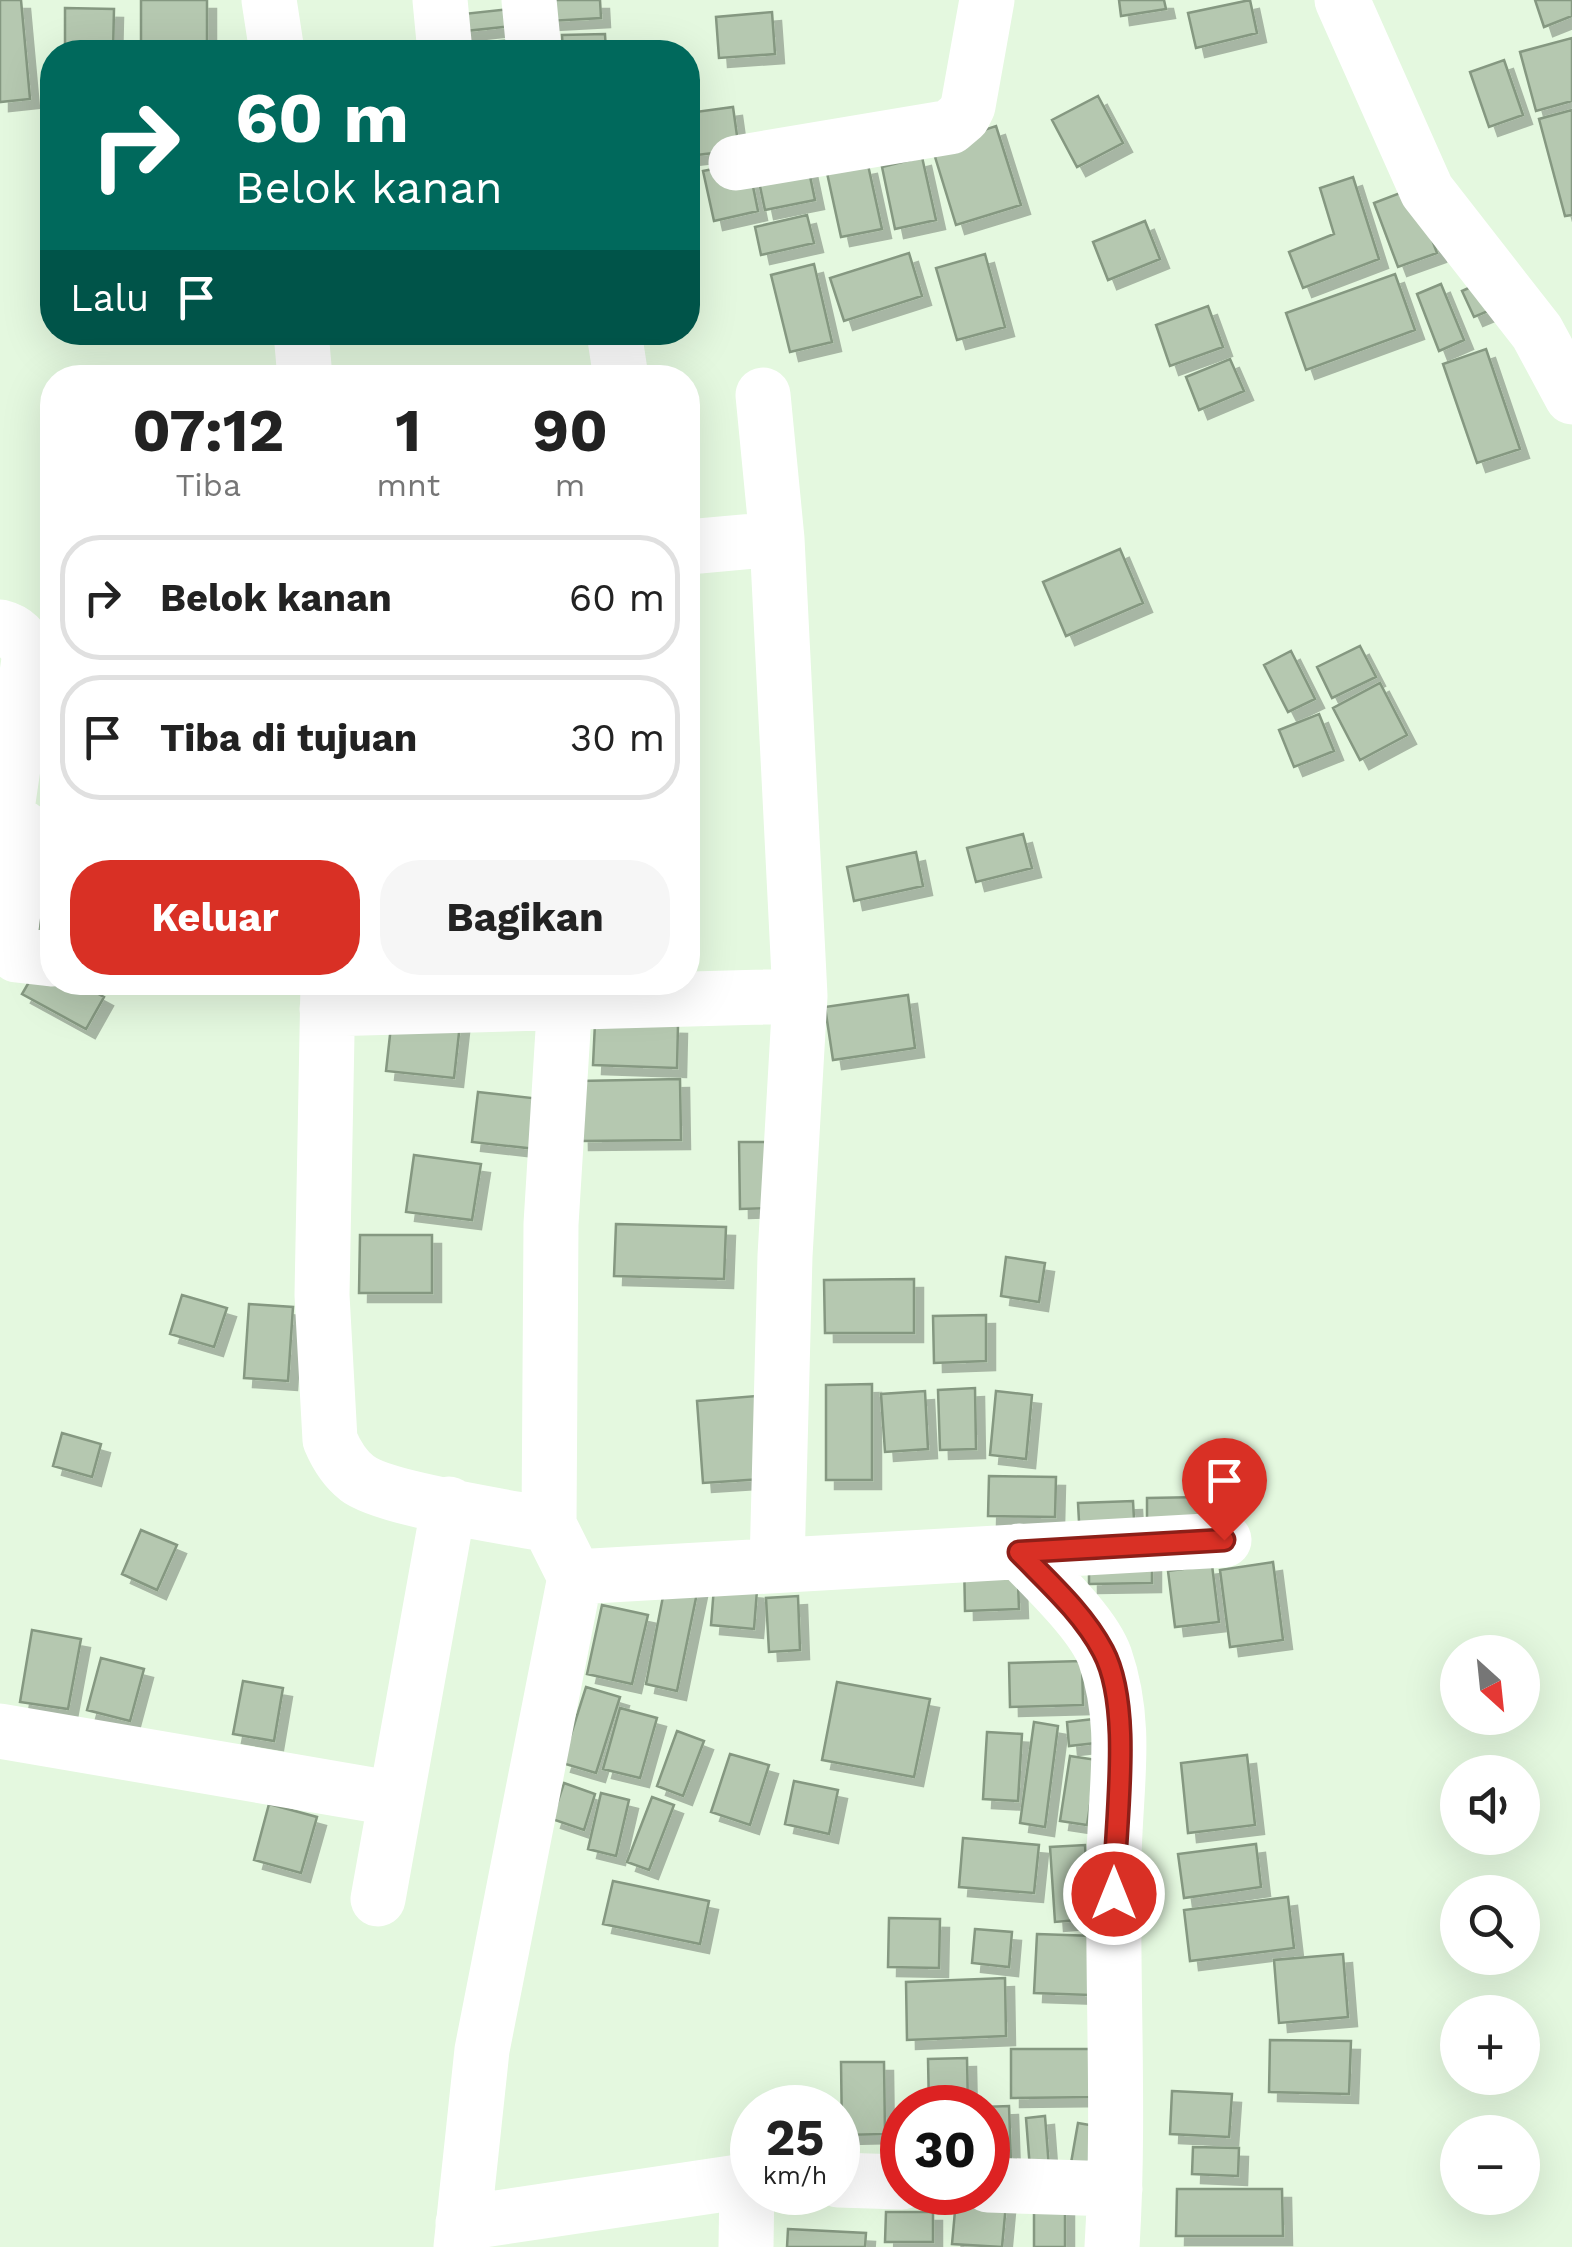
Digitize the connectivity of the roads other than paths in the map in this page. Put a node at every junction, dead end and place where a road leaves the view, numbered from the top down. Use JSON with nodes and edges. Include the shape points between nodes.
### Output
{"nodes":[{"id":1,"x":269,"y":0,"type":"edge"},
{"id":2,"x":440,"y":0,"type":"edge"},
{"id":3,"x":530,"y":0,"type":"edge"},
{"id":4,"x":987,"y":0,"type":"edge"},
{"id":5,"x":1342,"y":0,"type":"edge"},
{"id":6,"x":275,"y":40,"type":"edge"},
{"id":7,"x":444,"y":40,"type":"edge"},
{"id":8,"x":533,"y":40,"type":"edge"},
{"id":9,"x":736,"y":162,"type":"dead end"},
{"id":10,"x":1554,"y":330,"type":"edge"},
{"id":11,"x":764,"y":395,"type":"dead end"},
{"id":12,"x":1572,"y":397,"type":"edge"},
{"id":13,"x":777,"y":539,"type":"junction"},
{"id":14,"x":700,"y":546,"type":"edge"},
{"id":15,"x":0,"y":628,"type":"edge"},
{"id":16,"x":20,"y":827,"type":"edge"},
{"id":17,"x":40,"y":959,"type":"edge"},
{"id":18,"x":700,"y":994,"type":"edge"},
{"id":19,"x":387,"y":995,"type":"edge"},
{"id":20,"x":566,"y":995,"type":"edge"},
{"id":21,"x":327,"y":996,"type":"edge"},
{"id":22,"x":800,"y":996,"type":"junction"},
{"id":23,"x":449,"y":1504,"type":"junction"},
{"id":24,"x":548,"y":1525,"type":"junction"},
{"id":25,"x":1224,"y":1540,"type":"dead end"},
{"id":26,"x":1019,"y":1552,"type":"junction"},
{"id":27,"x":778,"y":1565,"type":"junction"},
{"id":28,"x":575,"y":1577,"type":"junction"},
{"id":29,"x":0,"y":1730,"type":"edge"},
{"id":30,"x":396,"y":1800,"type":"junction"},
{"id":31,"x":378,"y":1899,"type":"dead end"},
{"id":32,"x":730,"y":2184,"type":"edge"},
{"id":33,"x":1010,"y":2185,"type":"edge"},
{"id":34,"x":1116,"y":2189,"type":"junction"},
{"id":35,"x":748,"y":2215,"type":"edge"},
{"id":36,"x":462,"y":2235,"type":"edge"},
{"id":37,"x":746,"y":2247,"type":"edge"},
{"id":38,"x":1112,"y":2247,"type":"edge"}],
"edges":[{"from":1,"to":6,"type":"street"},
{"from":2,"to":7,"type":"street"},
{"from":3,"to":8,"type":"street"},
{"from":4,"to":9,"type":"street","via":[[968,106],[950,127]]},
{"from":5,"to":10,"type":"street","via":[[1427,191]]},
{"from":10,"to":12,"type":"street"},
{"from":11,"to":13,"type":"street"},
{"from":13,"to":14,"type":"street"},
{"from":13,"to":22,"type":"street"},
{"from":15,"to":16,"type":"street","via":[[22,638],[30,653]]},
{"from":16,"to":17,"type":"street","via":[[10,946],[17,956]]},
{"from":18,"to":22,"type":"street"},
{"from":19,"to":21,"type":"street"},
{"from":20,"to":24,"type":"street","via":[[551,1224]]},
{"from":21,"to":23,"type":"street","via":[[322,1295],[330,1440],[358,1479]]},
{"from":22,"to":27,"type":"street"},
{"from":23,"to":24,"type":"street"},
{"from":23,"to":30,"type":"street"},
{"from":24,"to":28,"type":"street"},
{"from":25,"to":26,"type":"street"},
{"from":26,"to":27,"type":"street"},
{"from":26,"to":34,"type":"street","via":[[1104,1652],[1121,1718],[1114,1858]]},
{"from":27,"to":28,"type":"street"},
{"from":28,"to":36,"type":"street","via":[[482,2050]]},
{"from":29,"to":30,"type":"street"},
{"from":30,"to":31,"type":"street"},
{"from":32,"to":36,"type":"street"},
{"from":33,"to":34,"type":"street"},
{"from":34,"to":38,"type":"street"},
{"from":35,"to":37,"type":"street"}]}
